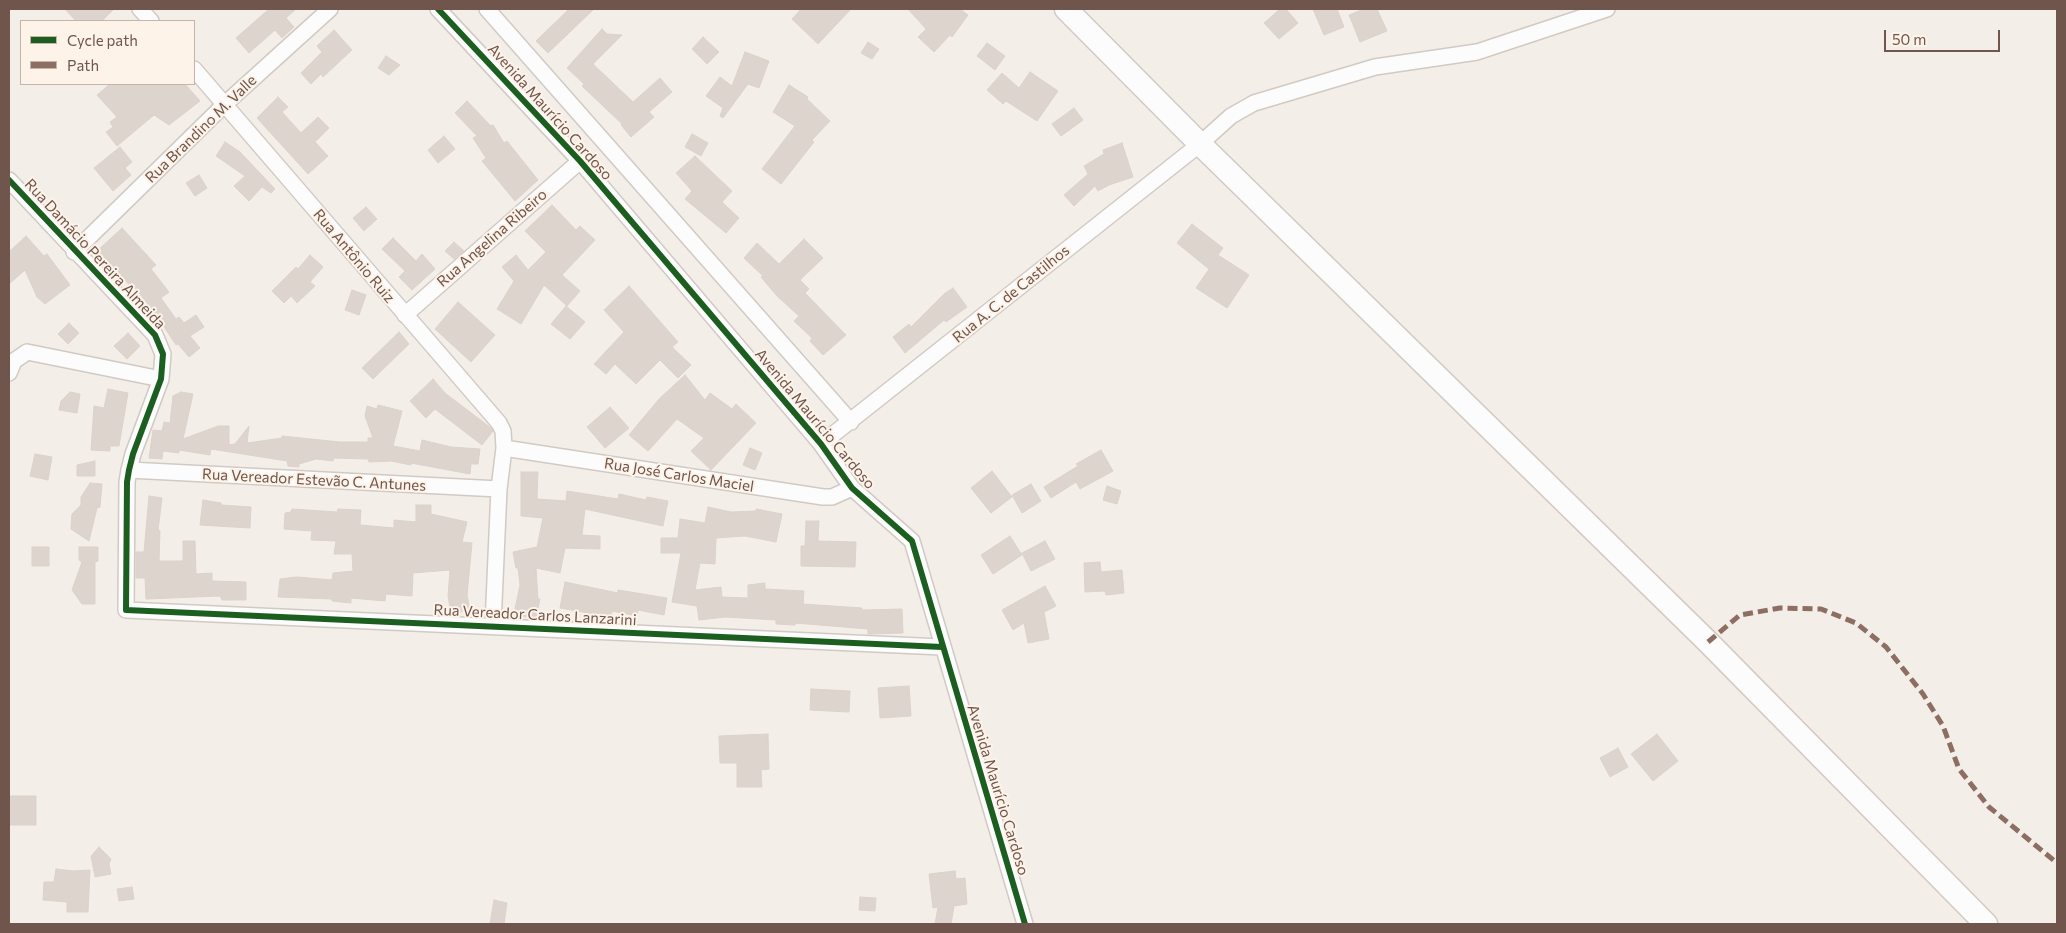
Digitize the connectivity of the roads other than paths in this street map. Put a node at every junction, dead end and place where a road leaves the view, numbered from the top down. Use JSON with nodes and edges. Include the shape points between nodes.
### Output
{"nodes":[{"id":1,"x":140,"y":9,"type":"edge"},
{"id":2,"x":330,"y":9,"type":"edge"},
{"id":3,"x":438,"y":9,"type":"edge"},
{"id":4,"x":487,"y":9,"type":"edge"},
{"id":5,"x":1066,"y":9,"type":"edge"},
{"id":6,"x":1606,"y":9,"type":"edge"},
{"id":7,"x":150,"y":20,"type":"edge"},
{"id":8,"x":195,"y":70,"type":"edge"},
{"id":9,"x":225,"y":104,"type":"junction"},
{"id":10,"x":1200,"y":144,"type":"junction"},
{"id":11,"x":580,"y":161,"type":"junction"},
{"id":12,"x":9,"y":180,"type":"edge"},
{"id":13,"x":74,"y":252,"type":"junction"},
{"id":14,"x":405,"y":315,"type":"junction"},
{"id":15,"x":9,"y":373,"type":"edge"},
{"id":16,"x":161,"y":379,"type":"junction"},
{"id":17,"x":851,"y":422,"type":"junction"},
{"id":18,"x":821,"y":444,"type":"junction"},
{"id":19,"x":504,"y":448,"type":"junction"},
{"id":20,"x":129,"y":470,"type":"junction"},
{"id":21,"x":852,"y":488,"type":"junction"},
{"id":22,"x":499,"y":490,"type":"junction"},
{"id":23,"x":126,"y":610,"type":"joint"},
{"id":24,"x":492,"y":625,"type":"junction"},
{"id":25,"x":942,"y":648,"type":"junction"},
{"id":26,"x":1025,"y":924,"type":"edge"},
{"id":27,"x":1986,"y":924,"type":"edge"}],
"edges":[{"from":1,"to":7,"type":"street"},
{"from":2,"to":9,"type":"street","name":"Rua Brandino M. Valle"},
{"from":3,"to":11,"type":"street","name":"Avenida Maurício Cardoso"},
{"from":4,"to":17,"type":"street","name":"Avenida Maurício Cardoso"},
{"from":5,"to":10,"type":"main road"},
{"from":6,"to":10,"type":"street","name":"Rua A. C. de Castilhos","via":[[1477,52],[1375,67],[1254,103],[1231,116]]},
{"from":8,"to":9,"type":"street","name":"Rua Antônio Ruiz"},
{"from":9,"to":13,"type":"street","name":"Rua Brandino M. Valle"},
{"from":9,"to":14,"type":"street","name":"Rua Antônio Ruiz"},
{"from":10,"to":17,"type":"street","name":"Rua A. C. de Castilhos"},
{"from":10,"to":27,"type":"main road","via":[[1708,642]]},
{"from":11,"to":14,"type":"street","name":"Rua Angelina Ribeiro"},
{"from":11,"to":18,"type":"street","name":"Avenida Maurício Cardoso"},
{"from":12,"to":13,"type":"street","name":"Rua Damácio Pereira Almeida"},
{"from":13,"to":16,"type":"street","name":"Rua Damácio Pereira Almeida","via":[[155,335],[163,354]]},
{"from":14,"to":19,"type":"street","name":"Rua Antônio Ruiz","via":[[499,423]]},
{"from":15,"to":16,"type":"street","via":[[14,361],[26,352]]},
{"from":16,"to":20,"type":"street","name":"Rua Damácio Pereira Almeida"},
{"from":17,"to":18,"type":"street","name":"Rua A. C. de Castilhos"},
{"from":18,"to":21,"type":"street","name":"Avenida Maurício Cardoso"},
{"from":19,"to":21,"type":"street","name":"Rua José Carlos Maciel","via":[[823,497],[832,497]]},
{"from":19,"to":22,"type":"street","name":"Rua Antônio Ruiz"},
{"from":20,"to":22,"type":"street","name":"Rua Vereador Estevão C. Antunes"},
{"from":20,"to":23,"type":"street","name":"Rua Damácio Pereira Almeida"},
{"from":21,"to":25,"type":"street","name":"Avenida Maurício Cardoso","via":[[912,541]]},
{"from":22,"to":24,"type":"street","name":"Rua Antônio Ruiz"},
{"from":23,"to":24,"type":"street","name":"Rua Vereador Carlos Lanzarini"},
{"from":24,"to":25,"type":"street","name":"Rua Vereador Carlos Lanzarini"},
{"from":25,"to":26,"type":"street","name":"Avenida Maurício Cardoso"}]}
